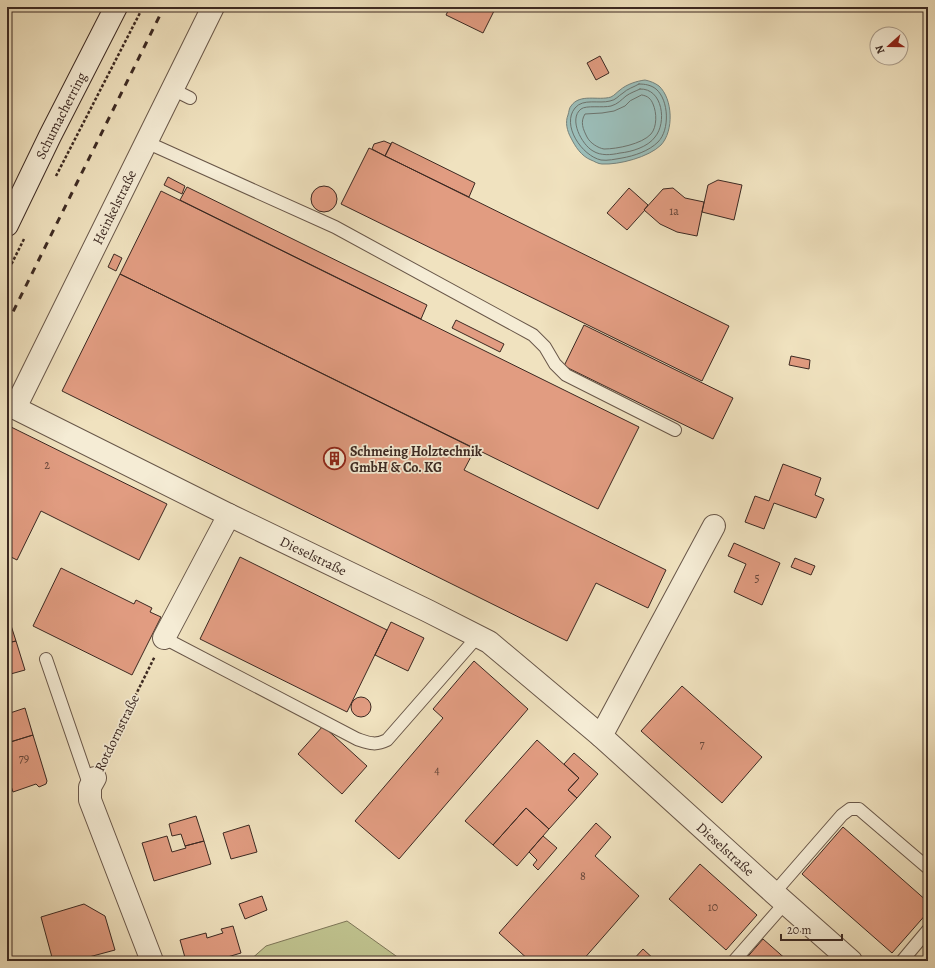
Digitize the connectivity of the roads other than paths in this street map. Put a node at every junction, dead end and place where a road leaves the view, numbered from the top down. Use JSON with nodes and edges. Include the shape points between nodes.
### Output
{"nodes":[{"id":1,"x":116,"y":7,"type":"edge"},
{"id":2,"x":213,"y":7,"type":"edge"},
{"id":3,"x":146,"y":142,"type":"junction"},
{"id":4,"x":7,"y":225,"type":"edge"},
{"id":5,"x":11,"y":405,"type":"edge"},
{"id":6,"x":675,"y":430,"type":"dead end"},
{"id":7,"x":229,"y":515,"type":"junction"},
{"id":8,"x":714,"y":526,"type":"dead end"},
{"id":9,"x":478,"y":636,"type":"junction"},
{"id":10,"x":164,"y":638,"type":"joint"},
{"id":11,"x":46,"y":659,"type":"dead end"},
{"id":12,"x":601,"y":736,"type":"junction"},
{"id":13,"x":92,"y":783,"type":"joint"},
{"id":14,"x":928,"y":868,"type":"edge"},
{"id":15,"x":779,"y":898,"type":"junction"},
{"id":16,"x":928,"y":930,"type":"edge"},
{"id":17,"x":152,"y":961,"type":"edge"},
{"id":18,"x":734,"y":961,"type":"edge"},
{"id":19,"x":851,"y":961,"type":"edge"},
{"id":20,"x":902,"y":961,"type":"edge"}],
"edges":[{"from":1,"to":4,"type":"street","name":"Schumacherring"},
{"from":2,"to":3,"type":"street","name":"Heinkelstraße","via":[[181,94]]},
{"from":3,"to":5,"type":"street","name":"Heinkelstraße"},
{"from":3,"to":6,"type":"lane","via":[[335,227],[533,335],[566,375]]},
{"from":5,"to":7,"type":"street","name":"Dieselstraße"},
{"from":7,"to":9,"type":"street","name":"Dieselstraße"},
{"from":7,"to":10,"type":"street"},
{"from":8,"to":12,"type":"street"},
{"from":9,"to":10,"type":"lane","via":[[386,740],[379,744],[357,739]]},
{"from":9,"to":12,"type":"street","name":"Dieselstraße","via":[[489,642]]},
{"from":11,"to":13,"type":"lane"},
{"from":12,"to":15,"type":"street","name":"Dieselstraße"},
{"from":13,"to":17,"type":"street","name":"Rotdornstraße","via":[[90,800]]},
{"from":14,"to":15,"type":"lane","via":[[859,809],[850,809],[842,815]]},
{"from":15,"to":18,"type":"lane"},
{"from":15,"to":19,"type":"street","name":"Dieselstraße"},
{"from":16,"to":20,"type":"lane"}]}
